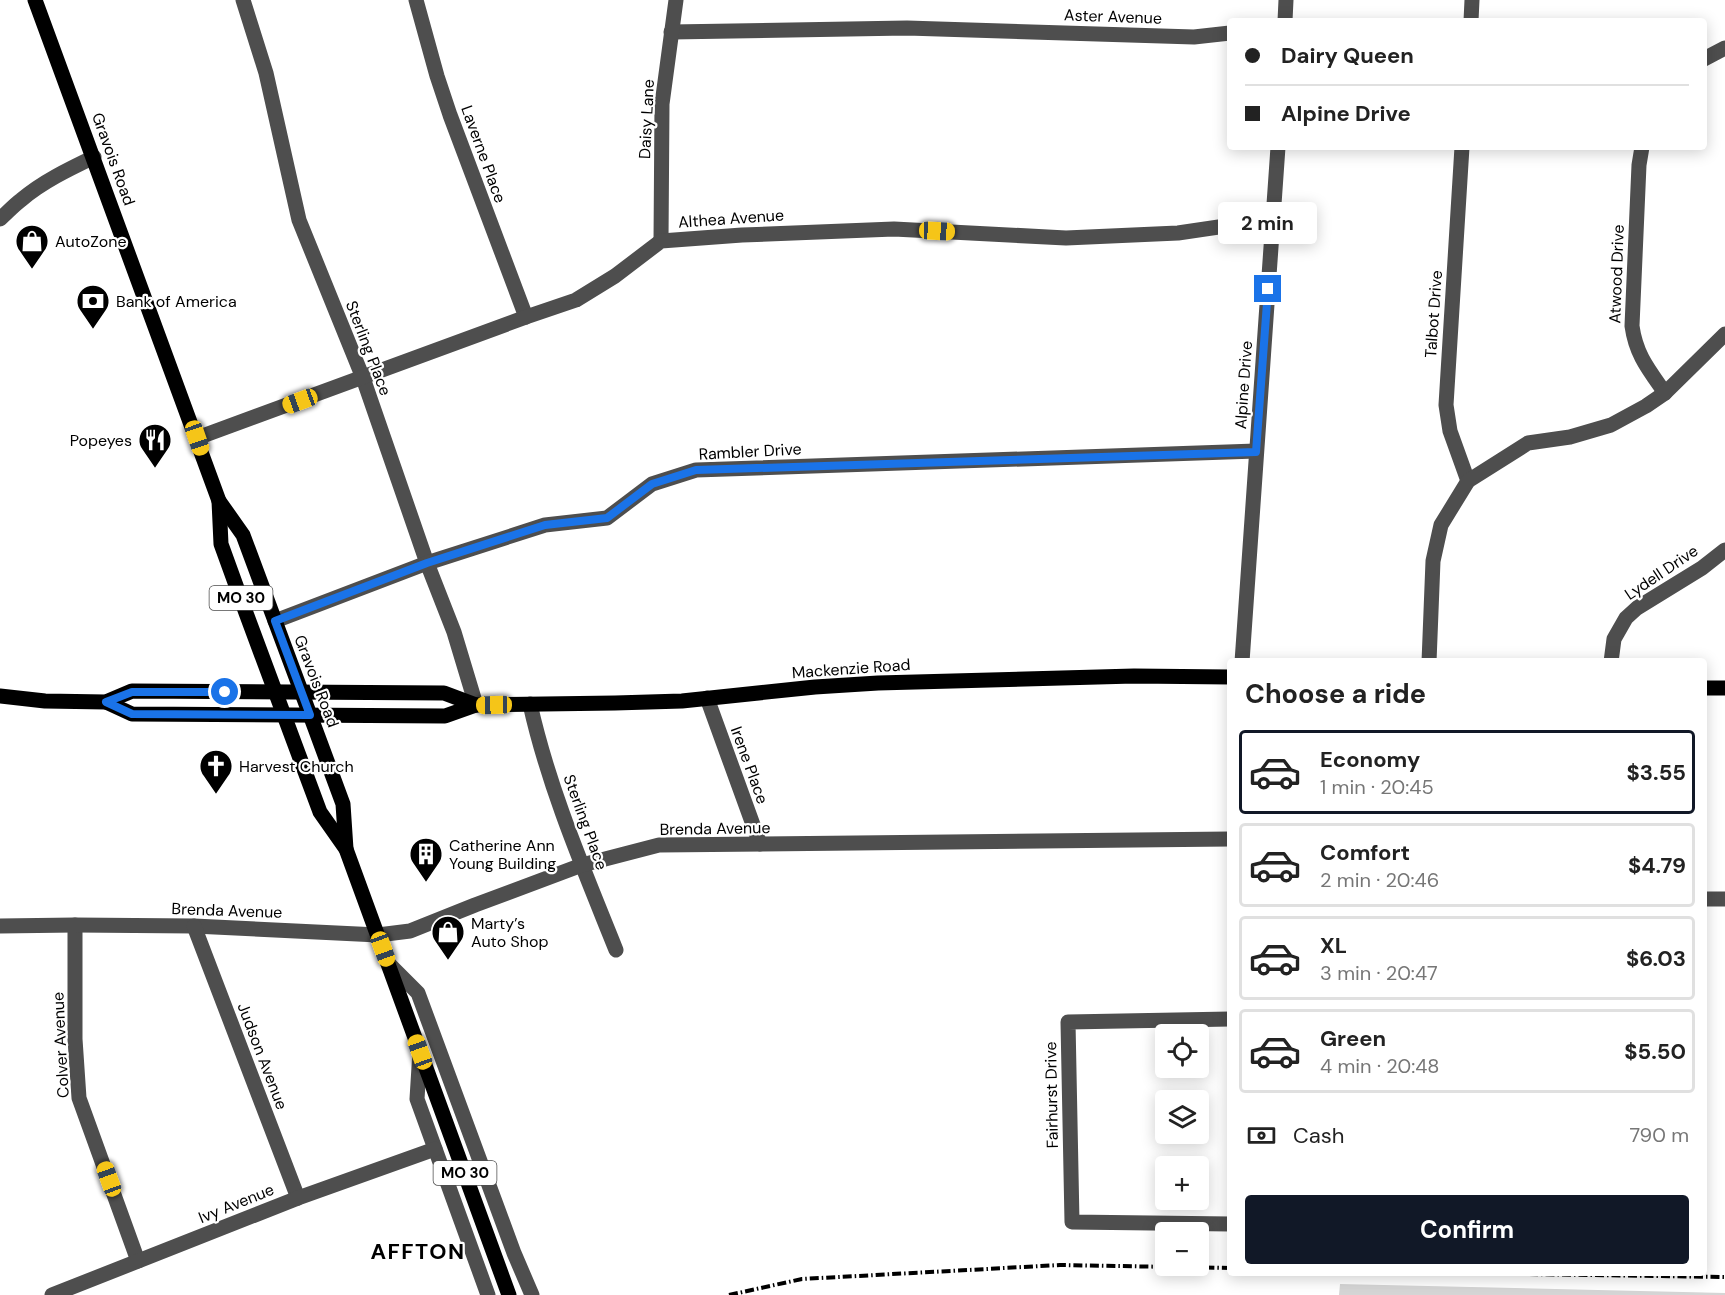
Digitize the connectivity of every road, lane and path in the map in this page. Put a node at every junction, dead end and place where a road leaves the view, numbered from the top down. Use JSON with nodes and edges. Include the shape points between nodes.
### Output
{"nodes":[{"id":1,"x":35,"y":0,"type":"edge"},
{"id":2,"x":243,"y":0,"type":"edge"},
{"id":3,"x":416,"y":0,"type":"edge"},
{"id":4,"x":676,"y":0,"type":"edge"},
{"id":5,"x":1286,"y":0,"type":"edge"},
{"id":6,"x":1472,"y":0,"type":"edge"},
{"id":7,"x":1285,"y":18,"type":"edge"},
{"id":8,"x":1471,"y":18,"type":"edge"},
{"id":9,"x":671,"y":32,"type":"junction"},
{"id":10,"x":1227,"y":33,"type":"edge"},
{"id":11,"x":1725,"y":48,"type":"edge"},
{"id":12,"x":1707,"y":57,"type":"edge"},
{"id":13,"x":1278,"y":150,"type":"edge"},
{"id":14,"x":1462,"y":150,"type":"edge"},
{"id":15,"x":1642,"y":150,"type":"edge"},
{"id":16,"x":94,"y":157,"type":"junction"},
{"id":17,"x":0,"y":219,"type":"edge"},
{"id":18,"x":1273,"y":219,"type":"junction"},
{"id":19,"x":661,"y":241,"type":"junction"},
{"id":20,"x":526,"y":317,"type":"junction"},
{"id":21,"x":1725,"y":334,"type":"edge"},
{"id":22,"x":363,"y":378,"type":"junction"},
{"id":23,"x":1665,"y":393,"type":"junction"},
{"id":24,"x":197,"y":438,"type":"junction"},
{"id":25,"x":1256,"y":452,"type":"junction"},
{"id":26,"x":1468,"y":481,"type":"junction"},
{"id":27,"x":219,"y":501,"type":"junction"},
{"id":28,"x":1725,"y":550,"type":"edge"},
{"id":29,"x":427,"y":563,"type":"junction"},
{"id":30,"x":275,"y":621,"type":"junction"},
{"id":31,"x":1242,"y":658,"type":"edge"},
{"id":32,"x":1429,"y":658,"type":"edge"},
{"id":33,"x":1612,"y":658,"type":"edge"},
{"id":34,"x":1227,"y":677,"type":"edge"},
{"id":35,"x":1707,"y":688,"type":"edge"},
{"id":36,"x":1725,"y":688,"type":"edge"},
{"id":37,"x":276,"y":692,"type":"junction"},
{"id":38,"x":302,"y":692,"type":"junction"},
{"id":39,"x":0,"y":696,"type":"edge"},
{"id":40,"x":707,"y":698,"type":"junction"},
{"id":41,"x":106,"y":702,"type":"junction"},
{"id":42,"x":530,"y":704,"type":"junction"},
{"id":43,"x":476,"y":705,"type":"junction"},
{"id":44,"x":285,"y":715,"type":"junction"},
{"id":45,"x":310,"y":715,"type":"junction"},
{"id":46,"x":1227,"y":838,"type":"edge"},
{"id":47,"x":760,"y":844,"type":"junction"},
{"id":48,"x":346,"y":849,"type":"junction"},
{"id":49,"x":582,"y":865,"type":"junction"},
{"id":50,"x":1707,"y":898,"type":"edge"},
{"id":51,"x":1725,"y":899,"type":"edge"},
{"id":52,"x":75,"y":925,"type":"junction"},
{"id":53,"x":0,"y":926,"type":"edge"},
{"id":54,"x":194,"y":926,"type":"junction"},
{"id":55,"x":378,"y":935,"type":"junction"},
{"id":56,"x":616,"y":950,"type":"dead end"},
{"id":57,"x":388,"y":963,"type":"junction"},
{"id":58,"x":1227,"y":1019,"type":"edge"},
{"id":59,"x":420,"y":1052,"type":"junction"},
{"id":60,"x":435,"y":1149,"type":"junction"},
{"id":61,"x":298,"y":1198,"type":"junction"},
{"id":62,"x":1227,"y":1224,"type":"edge"},
{"id":63,"x":138,"y":1261,"type":"junction"},
{"id":64,"x":52,"y":1295,"type":"edge"},
{"id":65,"x":488,"y":1295,"type":"edge"},
{"id":66,"x":509,"y":1295,"type":"edge"},
{"id":67,"x":532,"y":1295,"type":"edge"}],
"edges":[{"from":1,"to":16,"type":"main road","name":"Gravois Road","number":"MO 30"},
{"from":2,"to":22,"type":"street","name":"Sterling Place","via":[[266,73],[299,220]]},
{"from":3,"to":20,"type":"street","name":"Laverne Place","via":[[450,115]]},
{"from":4,"to":9,"type":"street","name":"Daisy Lane"},
{"from":5,"to":7,"type":"street"},
{"from":6,"to":8,"type":"street"},
{"from":9,"to":10,"type":"street","name":"Aster Avenue","via":[[907,28],[1194,37]]},
{"from":9,"to":19,"type":"street","name":"Daisy Lane","via":[[662,104]]},
{"from":11,"to":12,"type":"street"},
{"from":13,"to":18,"type":"street","name":"Alpine Drive"},
{"from":14,"to":26,"type":"street","name":"Talbot Drive","via":[[1446,405],[1450,431]]},
{"from":15,"to":23,"type":"street","name":"Atwood Drive","via":[[1632,326],[1640,357]]},
{"from":16,"to":17,"type":"street","via":[[22,199]]},
{"from":16,"to":24,"type":"main road","name":"Gravois Road","number":"MO 30"},
{"from":18,"to":19,"type":"street","name":"Althea Avenue","via":[[1178,233],[1066,238],[894,229]]},
{"from":18,"to":25,"type":"street","name":"Alpine Drive"},
{"from":19,"to":20,"type":"street","name":"Althea Avenue","via":[[576,300]]},
{"from":20,"to":22,"type":"street","name":"Althea Avenue"},
{"from":21,"to":23,"type":"street"},
{"from":22,"to":24,"type":"street","name":"Althea Avenue"},
{"from":22,"to":29,"type":"street","name":"Sterling Place"},
{"from":23,"to":26,"type":"street","via":[[1611,425],[1570,437],[1528,443]]},
{"from":24,"to":27,"type":"main road","name":"Gravois Road","number":"MO 30"},
{"from":25,"to":29,"type":"street","name":"Rambler Drive","via":[[696,470],[652,484],[607,518],[545,525]]},
{"from":25,"to":31,"type":"street","name":"Alpine Drive"},
{"from":26,"to":32,"type":"street","via":[[1442,525],[1433,561]]},
{"from":27,"to":30,"type":"main road","name":"Gravois Road","number":"MO 30","via":[[243,535]]},
{"from":27,"to":37,"type":"main road","name":"Gravois Road","number":"MO 30","via":[[221,544]]},
{"from":28,"to":33,"type":"street","name":"Lydell Drive","via":[[1626,618],[1614,639]]},
{"from":29,"to":30,"type":"street","name":"Rambler Drive"},
{"from":29,"to":43,"type":"street","name":"Sterling Place","via":[[454,632]]},
{"from":30,"to":38,"type":"main road","name":"Gravois Road","number":"MO 30"},
{"from":34,"to":40,"type":"main road","name":"Mackenzie Road","via":[[878,683]]},
{"from":35,"to":36,"type":"main road"},
{"from":37,"to":38,"type":"main road","name":"Mackenzie Road"},
{"from":37,"to":41,"type":"main road","name":"Mackenzie Road","via":[[132,692]]},
{"from":37,"to":44,"type":"main road","name":"Gravois Road","number":"MO 30"},
{"from":38,"to":43,"type":"main road","name":"Mackenzie Road","via":[[444,693]]},
{"from":38,"to":45,"type":"main road","name":"Gravois Road","number":"MO 30"},
{"from":39,"to":41,"type":"main road","name":"Mackenzie Road"},
{"from":40,"to":42,"type":"main road","name":"Mackenzie Road"},
{"from":40,"to":47,"type":"street","name":"Irene Place"},
{"from":41,"to":44,"type":"main road","name":"Mackenzie Road","via":[[132,714]]},
{"from":42,"to":43,"type":"main road","name":"Mackenzie Road"},
{"from":42,"to":49,"type":"street","name":"Sterling Place","via":[[548,771]]},
{"from":43,"to":45,"type":"main road","name":"Mackenzie Road","via":[[445,716]]},
{"from":44,"to":45,"type":"main road","name":"Mackenzie Road"},
{"from":44,"to":48,"type":"main road","name":"Gravois Road","number":"MO 30","via":[[320,812]]},
{"from":45,"to":48,"type":"main road","name":"Gravois Road","number":"MO 30","via":[[343,804]]},
{"from":46,"to":47,"type":"street","name":"Brenda Avenue"},
{"from":47,"to":49,"type":"street","name":"Brenda Avenue","via":[[659,845]]},
{"from":48,"to":55,"type":"main road","name":"Gravois Road","number":"MO 30"},
{"from":49,"to":55,"type":"street","name":"Brenda Avenue","via":[[410,931]]},
{"from":49,"to":56,"type":"street","name":"Sterling Place"},
{"from":50,"to":51,"type":"street"},
{"from":52,"to":53,"type":"street","name":"Brenda Avenue"},
{"from":52,"to":54,"type":"street","name":"Brenda Avenue"},
{"from":52,"to":63,"type":"street","name":"Colver Avenue","via":[[79,1098]]},
{"from":54,"to":55,"type":"street","name":"Brenda Avenue"},
{"from":54,"to":61,"type":"street","name":"Judson Avenue"},
{"from":55,"to":57,"type":"main road","name":"Gravois Road","number":"MO 30"},
{"from":57,"to":59,"type":"main road","name":"Gravois Road","number":"MO 30"},
{"from":57,"to":67,"type":"street","name":"Gravois Road","via":[[418,993]]},
{"from":58,"to":62,"type":"street","name":"Fairhurst Drive","via":[[1068,1022],[1072,1222]]},
{"from":59,"to":60,"type":"street","name":"Gravois Road","via":[[417,1099]]},
{"from":59,"to":66,"type":"main road","name":"Gravois Road","number":"MO 30"},
{"from":60,"to":61,"type":"street","name":"Ivy Avenue"},
{"from":60,"to":65,"type":"street","name":"Gravois Road"},
{"from":61,"to":63,"type":"street","name":"Ivy Avenue"},
{"from":63,"to":64,"type":"street","name":"Ivy Avenue"}]}
